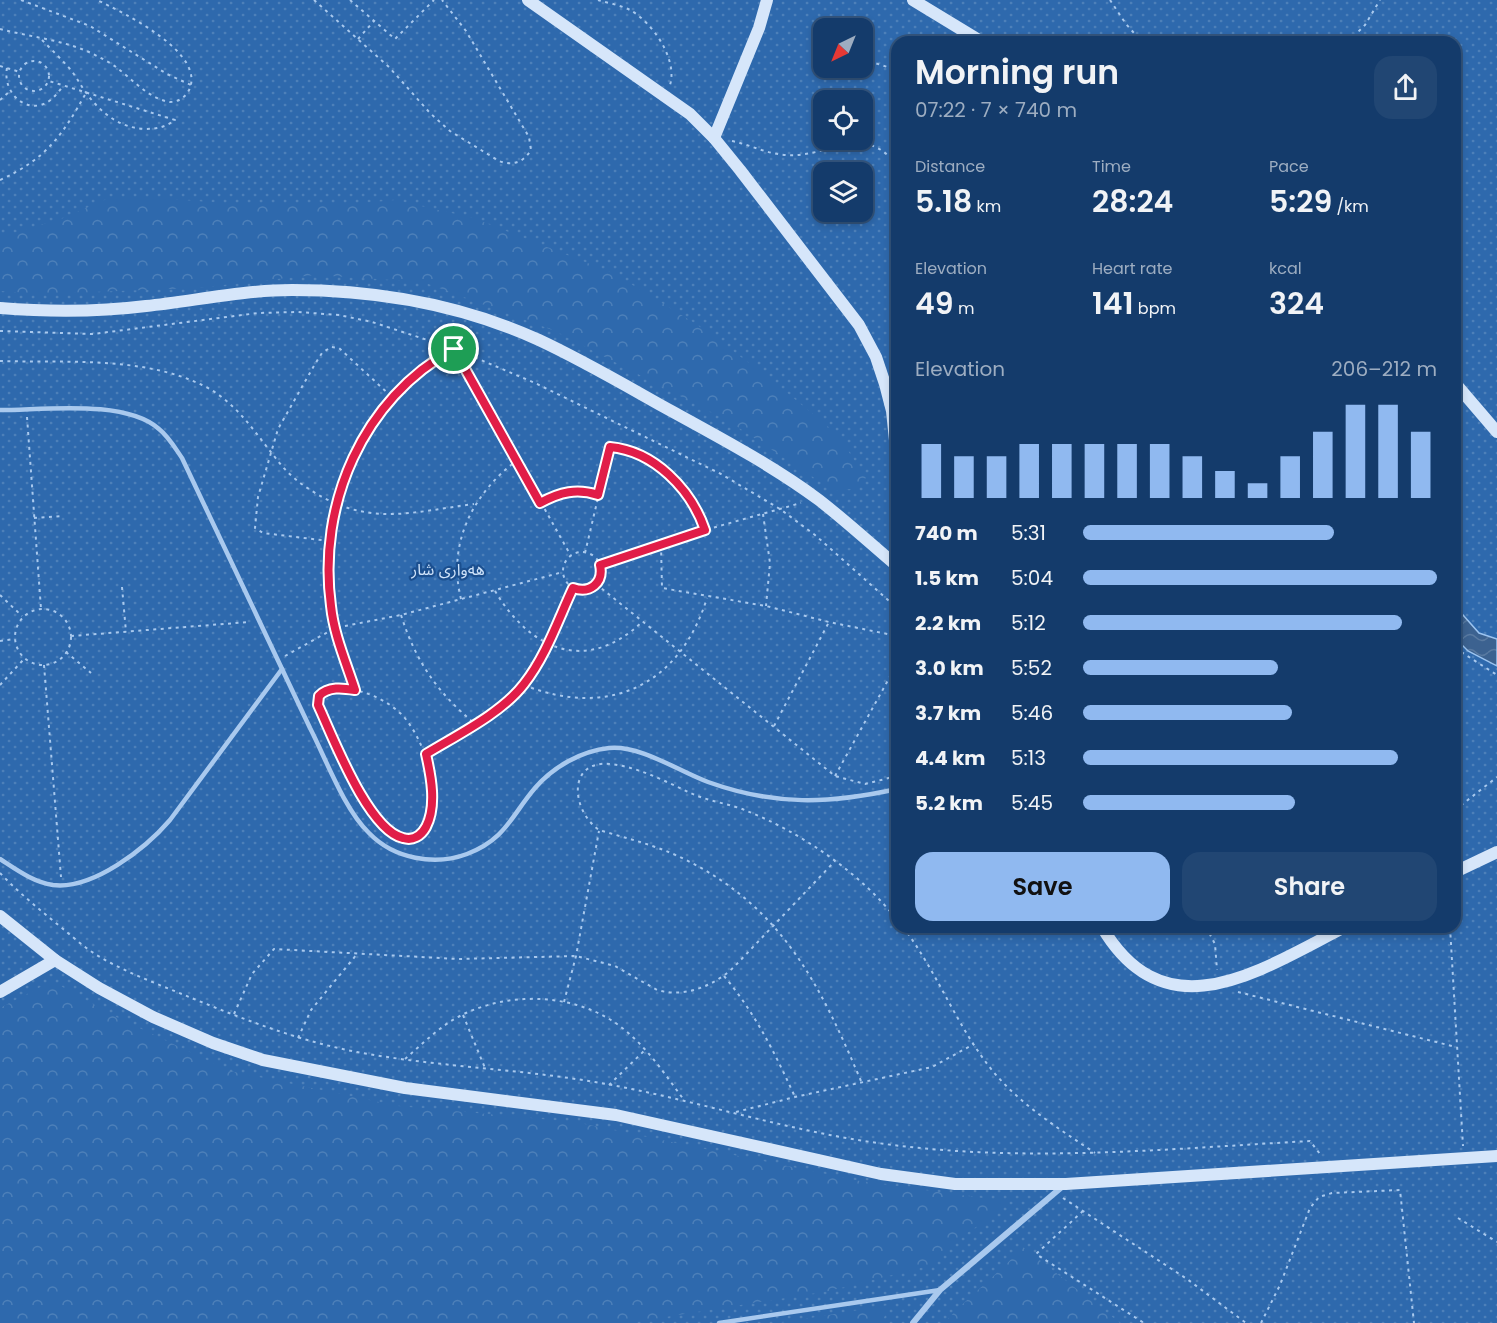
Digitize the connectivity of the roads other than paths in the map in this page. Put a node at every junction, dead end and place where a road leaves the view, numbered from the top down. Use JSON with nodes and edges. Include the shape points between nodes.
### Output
{"nodes":[{"id":1,"x":528,"y":0,"type":"edge"},
{"id":2,"x":767,"y":0,"type":"edge"},
{"id":3,"x":913,"y":0,"type":"edge"},
{"id":4,"x":972,"y":36,"type":"edge"},
{"id":5,"x":714,"y":138,"type":"junction"},
{"id":6,"x":0,"y":308,"type":"edge"},
{"id":7,"x":1461,"y":390,"type":"edge"},
{"id":8,"x":891,"y":407,"type":"edge"},
{"id":9,"x":0,"y":410,"type":"edge"},
{"id":10,"x":1497,"y":432,"type":"edge"},
{"id":11,"x":891,"y":561,"type":"edge"},
{"id":12,"x":282,"y":669,"type":"junction"},
{"id":13,"x":891,"y":790,"type":"edge"},
{"id":14,"x":1497,"y":852,"type":"edge"},
{"id":15,"x":0,"y":858,"type":"edge"},
{"id":16,"x":1461,"y":869,"type":"edge"},
{"id":17,"x":0,"y":916,"type":"edge"},
{"id":18,"x":1106,"y":933,"type":"edge"},
{"id":19,"x":1333,"y":933,"type":"edge"},
{"id":20,"x":55,"y":960,"type":"junction"},
{"id":21,"x":0,"y":992,"type":"edge"},
{"id":22,"x":1497,"y":1156,"type":"edge"},
{"id":23,"x":1066,"y":1184,"type":"junction"},
{"id":24,"x":940,"y":1290,"type":"junction"},
{"id":25,"x":719,"y":1323,"type":"edge"},
{"id":26,"x":913,"y":1323,"type":"edge"}],
"edges":[{"from":1,"to":5,"type":"street","via":[[690,114]]},
{"from":2,"to":5,"type":"street"},
{"from":3,"to":4,"type":"street"},
{"from":5,"to":8,"type":"street","via":[[859,325],[876,357]]},
{"from":6,"to":11,"type":"street","via":[[115,309],[291,290],[357,293],[423,303],[508,328],[574,358],[722,439],[817,499]]},
{"from":7,"to":10,"type":"street"},
{"from":9,"to":12,"type":"lane","via":[[109,410],[133,415],[160,429],[182,458]]},
{"from":12,"to":13,"type":"lane","via":[[358,821],[381,843],[416,858],[450,858],[489,843],[508,826],[544,778],[570,760],[601,749],[632,750],[721,787],[775,798],[847,800]]},
{"from":12,"to":15,"type":"lane","via":[[163,828],[135,852],[84,880],[61,885],[35,880]]},
{"from":14,"to":16,"type":"street"},
{"from":17,"to":20,"type":"street"},
{"from":18,"to":19,"type":"street","via":[[1121,955],[1138,969],[1167,983],[1199,987],[1234,980]]},
{"from":20,"to":21,"type":"street"},
{"from":20,"to":23,"type":"street","via":[[153,1017],[263,1060],[405,1088],[616,1115],[881,1174],[955,1184]]},
{"from":22,"to":23,"type":"street"},
{"from":23,"to":24,"type":"street"},
{"from":24,"to":25,"type":"lane"},
{"from":24,"to":26,"type":"street"}]}
